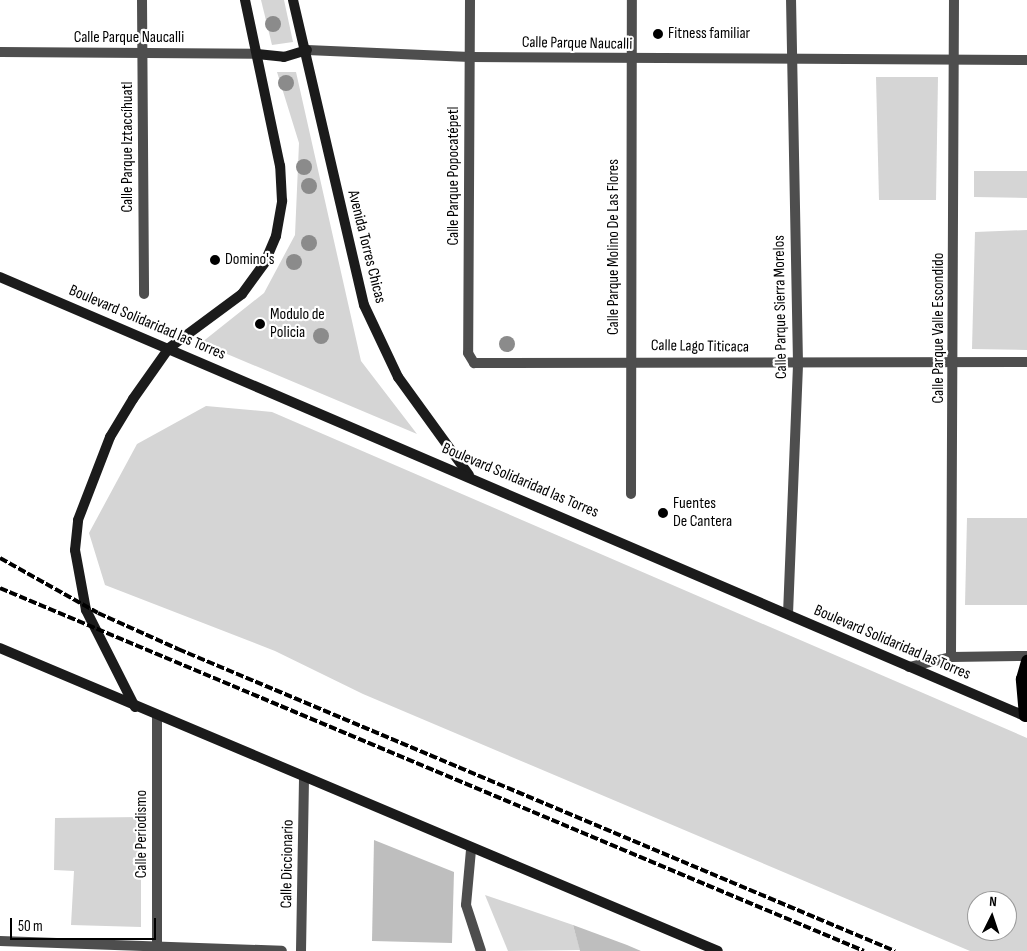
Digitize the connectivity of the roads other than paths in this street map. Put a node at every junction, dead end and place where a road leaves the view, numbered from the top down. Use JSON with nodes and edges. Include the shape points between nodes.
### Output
{"nodes":[{"id":1,"x":142,"y":0,"type":"edge"},
{"id":2,"x":245,"y":0,"type":"edge"},
{"id":3,"x":293,"y":0,"type":"edge"},
{"id":4,"x":470,"y":0,"type":"edge"},
{"id":5,"x":632,"y":0,"type":"edge"},
{"id":6,"x":791,"y":0,"type":"edge"},
{"id":7,"x":954,"y":0,"type":"edge"},
{"id":8,"x":307,"y":50,"type":"junction"},
{"id":9,"x":0,"y":52,"type":"edge"},
{"id":10,"x":142,"y":52,"type":"junction"},
{"id":11,"x":257,"y":54,"type":"junction"},
{"id":12,"x":470,"y":58,"type":"junction"},
{"id":13,"x":631,"y":59,"type":"junction"},
{"id":14,"x":792,"y":59,"type":"junction"},
{"id":15,"x":954,"y":59,"type":"junction"},
{"id":16,"x":1027,"y":60,"type":"edge"},
{"id":17,"x":0,"y":277,"type":"edge"},
{"id":18,"x":144,"y":294,"type":"dead end"},
{"id":19,"x":169,"y":348,"type":"junction"},
{"id":20,"x":468,"y":353,"type":"joint"},
{"id":21,"x":629,"y":360,"type":"junction"},
{"id":22,"x":954,"y":360,"type":"junction"},
{"id":23,"x":1027,"y":362,"type":"edge"},
{"id":24,"x":798,"y":363,"type":"junction"},
{"id":25,"x":469,"y":476,"type":"junction"},
{"id":26,"x":631,"y":494,"type":"dead end"},
{"id":27,"x":788,"y":614,"type":"junction"},
{"id":28,"x":0,"y":648,"type":"edge"},
{"id":29,"x":1027,"y":656,"type":"edge"},
{"id":30,"x":951,"y":657,"type":"junction"},
{"id":31,"x":1027,"y":661,"type":"edge"},
{"id":32,"x":909,"y":666,"type":"junction"},
{"id":33,"x":135,"y":707,"type":"junction"},
{"id":34,"x":1026,"y":716,"type":"edge"},
{"id":35,"x":157,"y":717,"type":"junction"},
{"id":36,"x":304,"y":778,"type":"junction"},
{"id":37,"x":471,"y":850,"type":"junction"},
{"id":38,"x":0,"y":941,"type":"edge"},
{"id":39,"x":42,"y":947,"type":"edge"},
{"id":40,"x":157,"y":949,"type":"edge"},
{"id":41,"x":282,"y":951,"type":"edge"},
{"id":42,"x":301,"y":951,"type":"edge"},
{"id":43,"x":481,"y":951,"type":"edge"},
{"id":44,"x":718,"y":951,"type":"edge"}],
"edges":[{"from":1,"to":10,"type":"street","name":"Calle Parque Iztaccíhuatl"},
{"from":2,"to":11,"type":"main road"},
{"from":3,"to":8,"type":"main road","name":"Avenida Torres Chicas"},
{"from":4,"to":12,"type":"street","name":"Calle Parque Popocatépetl"},
{"from":5,"to":13,"type":"street","name":"Calle Parque Molino De Las Flores"},
{"from":6,"to":14,"type":"street","name":"Calle Parque Sierra Morelos"},
{"from":7,"to":15,"type":"street","name":"Calle Parque Valle Escondido"},
{"from":8,"to":11,"type":"main road","via":[[284,57]]},
{"from":8,"to":12,"type":"street","name":"Calle Parque Naucalli"},
{"from":8,"to":25,"type":"main road","name":"Avenida Torres Chicas","via":[[364,304],[398,377]]},
{"from":9,"to":10,"type":"street","name":"Calle Parque Naucalli"},
{"from":10,"to":11,"type":"street","name":"Calle Parque Naucalli"},
{"from":10,"to":18,"type":"street","name":"Calle Parque Iztaccíhuatl"},
{"from":11,"to":19,"type":"main road","via":[[280,166],[282,201],[276,236],[265,262],[242,294]]},
{"from":12,"to":13,"type":"street","name":"Calle Parque Naucalli"},
{"from":12,"to":20,"type":"street","name":"Calle Parque Popocatépetl"},
{"from":13,"to":14,"type":"street","name":"Calle Parque Naucalli"},
{"from":13,"to":21,"type":"street","name":"Calle Parque Molino De Las Flores"},
{"from":14,"to":15,"type":"street","name":"Calle Parque Naucalli"},
{"from":14,"to":24,"type":"street","name":"Calle Parque Sierra Morelos"},
{"from":15,"to":16,"type":"street","name":"Calle Parque Naucalli"},
{"from":15,"to":22,"type":"street","name":"Calle Parque Valle Escondido"},
{"from":17,"to":19,"type":"main road","name":"Boulevard Solidaridad las Torres"},
{"from":19,"to":25,"type":"main road","name":"Boulevard Solidaridad las Torres"},
{"from":19,"to":33,"type":"main road","via":[[110,437],[86,490],[75,550],[86,610]]},
{"from":20,"to":21,"type":"street","name":"Calle Lago Titicaca","via":[[474,363]]},
{"from":21,"to":24,"type":"street","name":"Calle Lago Titicaca"},
{"from":21,"to":26,"type":"street","name":"Calle Parque Molino De Las Flores"},
{"from":22,"to":23,"type":"street","name":"Calle Lago Titicaca"},
{"from":22,"to":24,"type":"street","name":"Calle Lago Titicaca"},
{"from":22,"to":30,"type":"street","name":"Calle Parque Valle Escondido"},
{"from":24,"to":27,"type":"street","name":"Calle Parque Sierra Morelos"},
{"from":25,"to":27,"type":"main road","name":"Boulevard Solidaridad las Torres"},
{"from":27,"to":32,"type":"main road","name":"Boulevard Solidaridad las Torres"},
{"from":28,"to":33,"type":"main road"},
{"from":29,"to":30,"type":"street"},
{"from":30,"to":32,"type":"street"},
{"from":31,"to":34,"type":"main road","via":[[1022,679]]},
{"from":32,"to":34,"type":"main road","name":"Boulevard Solidaridad las Torres"},
{"from":33,"to":35,"type":"main road"},
{"from":35,"to":36,"type":"main road"},
{"from":35,"to":40,"type":"street","name":"Calle Periodismo"},
{"from":36,"to":37,"type":"main road"},
{"from":36,"to":42,"type":"street","name":"Calle Diccionario"},
{"from":37,"to":43,"type":"street","via":[[466,905]]},
{"from":37,"to":44,"type":"main road"},
{"from":38,"to":39,"type":"street"},
{"from":39,"to":40,"type":"street"},
{"from":40,"to":41,"type":"street"}]}
